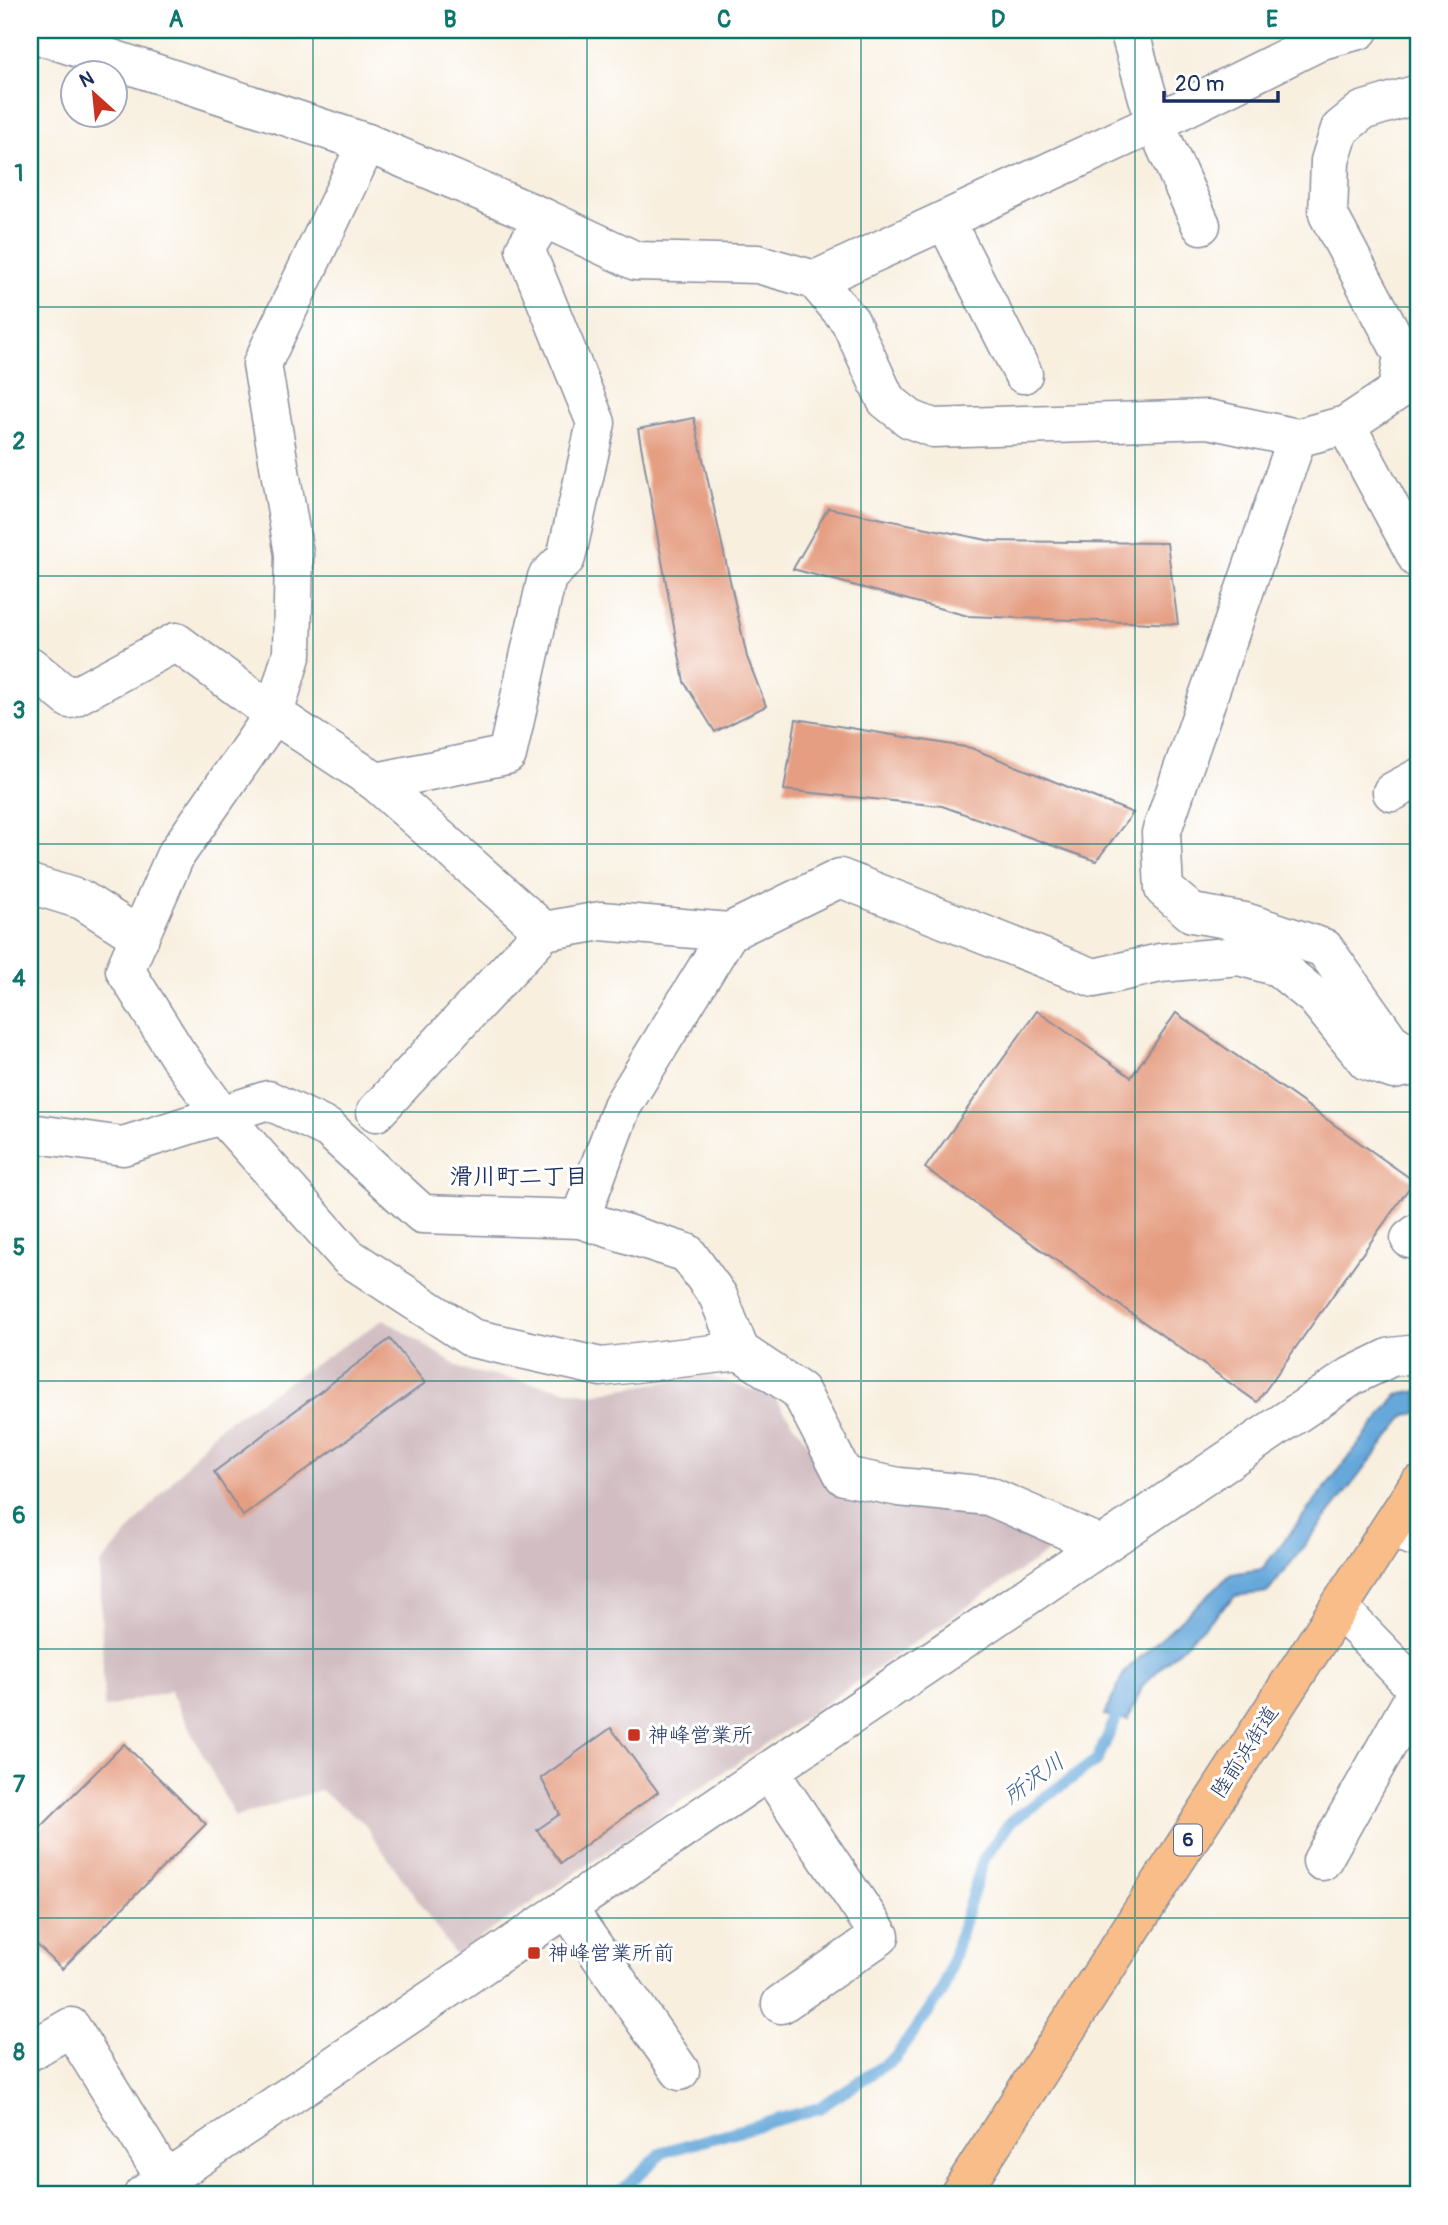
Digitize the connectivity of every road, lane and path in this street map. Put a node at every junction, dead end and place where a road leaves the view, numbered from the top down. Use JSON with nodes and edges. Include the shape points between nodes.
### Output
{"nodes":[{"id":1,"x":1129,"y":30,"type":"edge"},
{"id":2,"x":1359,"y":30,"type":"edge"},
{"id":3,"x":30,"y":33,"type":"edge"},
{"id":4,"x":71,"y":39,"type":"edge"},
{"id":5,"x":1418,"y":94,"type":"edge"},
{"id":6,"x":1155,"y":123,"type":"junction"},
{"id":7,"x":368,"y":144,"type":"junction"},
{"id":8,"x":544,"y":218,"type":"junction"},
{"id":9,"x":945,"y":220,"type":"junction"},
{"id":10,"x":1200,"y":225,"type":"dead end"},
{"id":11,"x":815,"y":280,"type":"junction"},
{"id":12,"x":1023,"y":374,"type":"dead end"},
{"id":13,"x":1346,"y":425,"type":"junction"},
{"id":14,"x":1297,"y":438,"type":"junction"},
{"id":15,"x":1418,"y":559,"type":"edge"},
{"id":16,"x":30,"y":666,"type":"edge"},
{"id":17,"x":274,"y":714,"type":"junction"},
{"id":18,"x":376,"y":782,"type":"junction"},
{"id":19,"x":30,"y":884,"type":"edge"},
{"id":20,"x":544,"y":931,"type":"junction"},
{"id":21,"x":729,"y":932,"type":"junction"},
{"id":22,"x":140,"y":937,"type":"junction"},
{"id":23,"x":1418,"y":1063,"type":"edge"},
{"id":24,"x":376,"y":1112,"type":"dead end"},
{"id":25,"x":220,"y":1114,"type":"junction"},
{"id":26,"x":30,"y":1133,"type":"edge"},
{"id":27,"x":580,"y":1219,"type":"junction"},
{"id":28,"x":740,"y":1351,"type":"junction"},
{"id":29,"x":1418,"y":1354,"type":"edge"},
{"id":30,"x":1418,"y":1485,"type":"edge"},
{"id":31,"x":1404,"y":1534,"type":"edge"},
{"id":32,"x":1101,"y":1545,"type":"junction"},
{"id":33,"x":1339,"y":1608,"type":"junction"},
{"id":34,"x":1418,"y":1689,"type":"edge"},
{"id":35,"x":769,"y":1771,"type":"junction"},
{"id":36,"x":1322,"y":1861,"type":"dead end"},
{"id":37,"x":567,"y":1909,"type":"junction"},
{"id":38,"x":780,"y":2004,"type":"dead end"},
{"id":39,"x":30,"y":2051,"type":"edge"},
{"id":40,"x":680,"y":2071,"type":"dead end"},
{"id":41,"x":155,"y":2188,"type":"edge"},
{"id":42,"x":959,"y":2195,"type":"edge"}],
"edges":[{"from":1,"to":6,"type":"street"},
{"from":2,"to":6,"type":"street","via":[[1322,40]]},
{"from":3,"to":4,"type":"street"},
{"from":4,"to":7,"type":"street"},
{"from":5,"to":13,"type":"street","via":[[1362,111],[1340,129],[1330,161],[1328,215],[1403,355],[1397,391]]},
{"from":6,"to":9,"type":"street"},
{"from":6,"to":10,"type":"street"},
{"from":7,"to":8,"type":"street"},
{"from":7,"to":17,"type":"street","via":[[261,364],[294,554],[292,653]]},
{"from":8,"to":11,"type":"street","via":[[636,261],[758,264]]},
{"from":8,"to":18,"type":"street","via":[[524,249],[596,423],[566,558],[547,578],[507,755]]},
{"from":9,"to":11,"type":"street"},
{"from":9,"to":12,"type":"street"},
{"from":11,"to":14,"type":"street","via":[[850,321],[886,400],[910,419],[933,428],[1208,419]]},
{"from":13,"to":14,"type":"street"},
{"from":13,"to":15,"type":"street"},
{"from":14,"to":23,"type":"street","via":[[1161,833],[1164,889],[1192,914],[1245,922],[1324,948],[1390,1041]]},
{"from":16,"to":17,"type":"street","via":[[70,699],[176,642]]},
{"from":17,"to":18,"type":"street"},
{"from":17,"to":22,"type":"street","via":[[175,856]]},
{"from":18,"to":20,"type":"street"},
{"from":19,"to":22,"type":"street","via":[[82,900]]},
{"from":20,"to":21,"type":"street","via":[[601,921]]},
{"from":20,"to":24,"type":"street"},
{"from":21,"to":23,"type":"street","via":[[840,878],[1094,978],[1160,963],[1239,956],[1278,967],[1315,997],[1367,1061],[1394,1070]]},
{"from":21,"to":27,"type":"street","via":[[622,1106]]},
{"from":22,"to":25,"type":"street","via":[[125,971]]},
{"from":25,"to":26,"type":"street","via":[[123,1146]]},
{"from":25,"to":27,"type":"street","via":[[268,1100],[329,1129],[422,1214]]},
{"from":25,"to":28,"type":"street","via":[[348,1257],[472,1338],[601,1367]]},
{"from":27,"to":28,"type":"street","via":[[687,1253],[718,1296]]},
{"from":28,"to":32,"type":"street","via":[[800,1391],[844,1476],[899,1488],[989,1496]]},
{"from":29,"to":32,"type":"street","via":[[1391,1357],[1352,1376]]},
{"from":30,"to":31,"type":"highway","name":"陸前浜街道","number":"6"},
{"from":31,"to":33,"type":"highway","name":"陸前浜街道","number":"6"},
{"from":32,"to":35,"type":"street"},
{"from":33,"to":34,"type":"street"},
{"from":33,"to":42,"type":"highway","name":"陸前浜街道","number":"6"},
{"from":34,"to":36,"type":"street"},
{"from":35,"to":37,"type":"street"},
{"from":35,"to":38,"type":"street","via":[[880,1936]]},
{"from":37,"to":40,"type":"street"},
{"from":37,"to":41,"type":"street"},
{"from":39,"to":41,"type":"street","via":[[71,2027]]}]}
